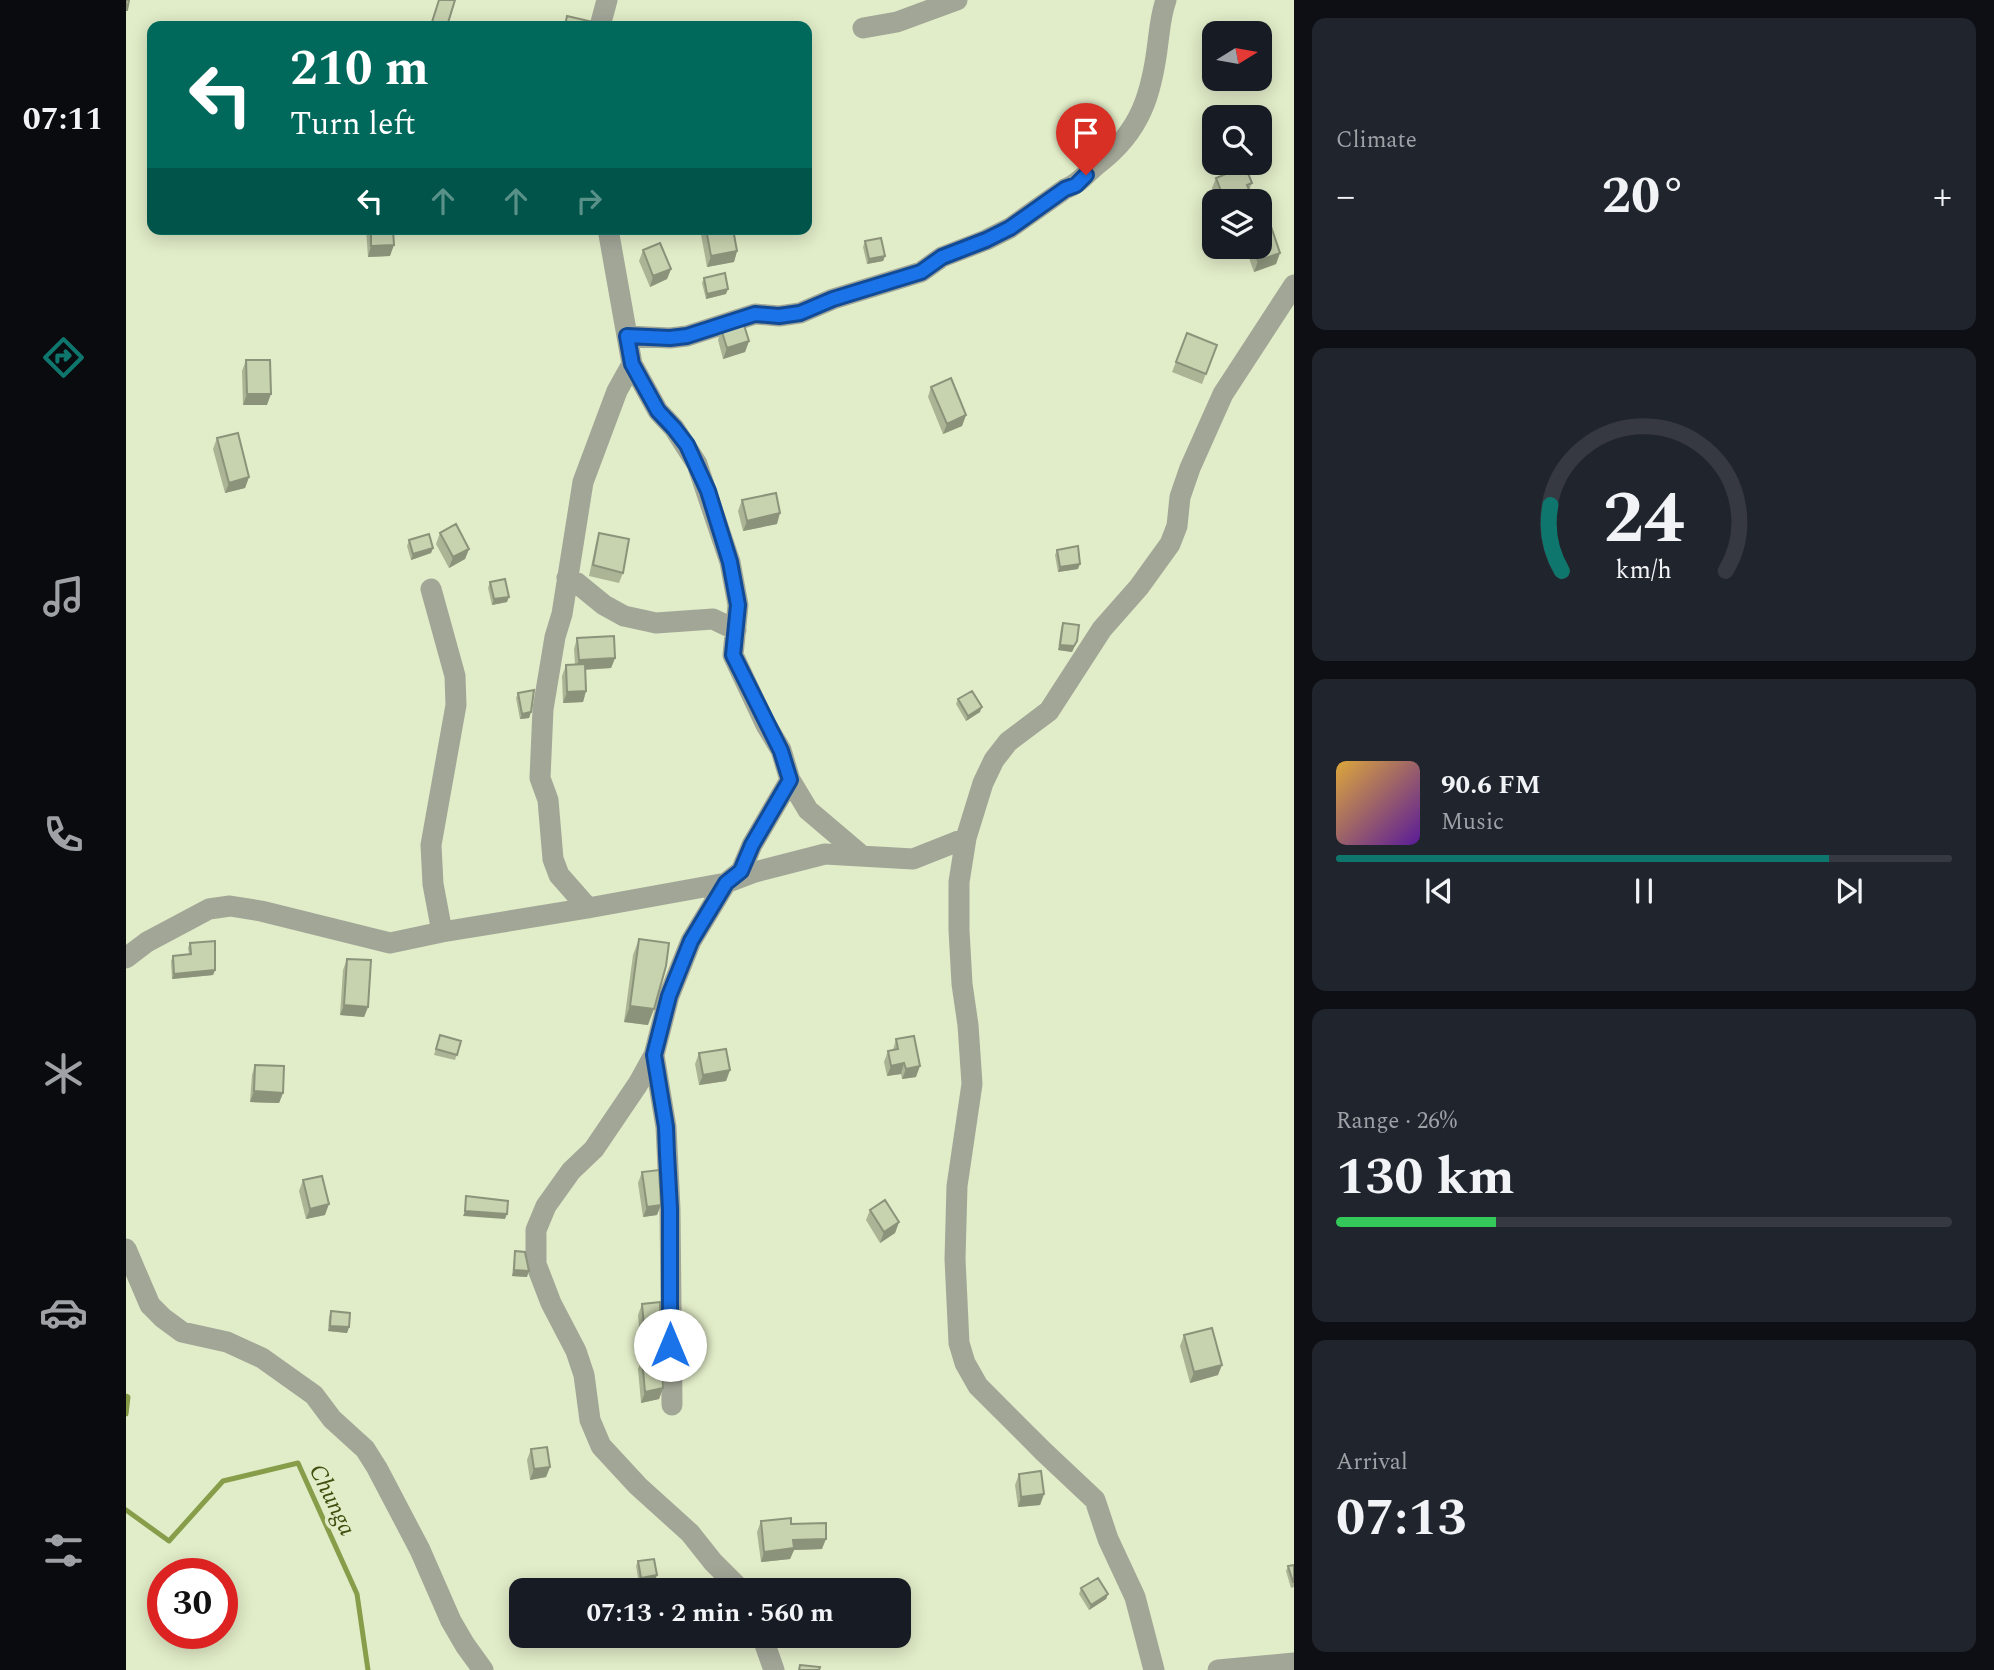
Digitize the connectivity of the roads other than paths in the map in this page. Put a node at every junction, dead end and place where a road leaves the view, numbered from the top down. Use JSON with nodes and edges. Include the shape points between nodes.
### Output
{"nodes":[{"id":1,"x":607,"y":0,"type":"edge"},
{"id":2,"x":957,"y":0,"type":"edge"},
{"id":3,"x":1166,"y":0,"type":"edge"},
{"id":4,"x":601,"y":21,"type":"edge"},
{"id":5,"x":863,"y":29,"type":"dead end"},
{"id":6,"x":609,"y":235,"type":"edge"},
{"id":7,"x":1293,"y":288,"type":"edge"},
{"id":8,"x":627,"y":336,"type":"junction"},
{"id":9,"x":632,"y":364,"type":"junction"},
{"id":10,"x":567,"y":578,"type":"junction"},
{"id":11,"x":431,"y":589,"type":"dead end"},
{"id":12,"x":736,"y":630,"type":"junction"},
{"id":13,"x":790,"y":780,"type":"junction"},
{"id":14,"x":966,"y":838,"type":"junction"},
{"id":15,"x":861,"y":855,"type":"junction"},
{"id":16,"x":726,"y":883,"type":"junction"},
{"id":17,"x":588,"y":908,"type":"junction"},
{"id":18,"x":442,"y":932,"type":"junction"},
{"id":19,"x":126,"y":958,"type":"edge"},
{"id":20,"x":654,"y":1055,"type":"junction"},
{"id":21,"x":126,"y":1249,"type":"edge"},
{"id":22,"x":672,"y":1405,"type":"dead end"},
{"id":23,"x":729,"y":1578,"type":"edge"},
{"id":24,"x":766,"y":1648,"type":"edge"},
{"id":25,"x":1294,"y":1663,"type":"edge"},
{"id":26,"x":483,"y":1670,"type":"edge"},
{"id":27,"x":774,"y":1670,"type":"edge"},
{"id":28,"x":1154,"y":1670,"type":"edge"},
{"id":29,"x":1218,"y":1670,"type":"edge"}],
"edges":[{"from":1,"to":4,"type":"street"},
{"from":2,"to":5,"type":"street"},
{"from":3,"to":8,"type":"street","via":[[1149,95],[1122,145],[1076,185],[1010,228],[942,257],[921,272],[800,313],[755,314],[687,336]]},
{"from":6,"to":8,"type":"street"},
{"from":7,"to":14,"type":"street","via":[[1223,394],[1189,468],[1170,544],[1102,629],[1049,711],[994,760]]},
{"from":8,"to":9,"type":"street"},
{"from":9,"to":10,"type":"street","via":[[583,482]]},
{"from":9,"to":12,"type":"street","via":[[658,411],[687,445],[708,491],[730,562],[738,605]]},
{"from":10,"to":12,"type":"street","via":[[624,616],[656,623],[713,619]]},
{"from":10,"to":17,"type":"street","via":[[543,709],[540,778],[548,800],[553,859],[559,875]]},
{"from":11,"to":18,"type":"street","via":[[455,676],[456,705],[431,845]]},
{"from":12,"to":13,"type":"street","via":[[733,655],[781,751]]},
{"from":13,"to":15,"type":"street","via":[[808,810]]},
{"from":13,"to":16,"type":"street","via":[[741,871]]},
{"from":14,"to":15,"type":"street","via":[[913,859]]},
{"from":14,"to":28,"type":"street","via":[[959,882],[959,930],[972,1084],[957,1186],[959,1343],[978,1386],[1096,1500],[1135,1597]]},
{"from":15,"to":16,"type":"street","via":[[825,854]]},
{"from":16,"to":17,"type":"street"},
{"from":16,"to":20,"type":"street","via":[[681,963]]},
{"from":17,"to":18,"type":"street"},
{"from":18,"to":19,"type":"street","via":[[390,943],[230,906],[209,909]]},
{"from":20,"to":22,"type":"street","via":[[666,1127]]},
{"from":20,"to":23,"type":"street","via":[[594,1149],[546,1206],[536,1230],[536,1264],[576,1351],[590,1420],[601,1446]]},
{"from":21,"to":26,"type":"street","via":[[150,1306],[163,1318],[182,1332],[227,1342],[262,1358],[314,1395],[365,1449],[420,1550],[452,1622]]},
{"from":24,"to":27,"type":"street"},
{"from":25,"to":29,"type":"street"}]}
